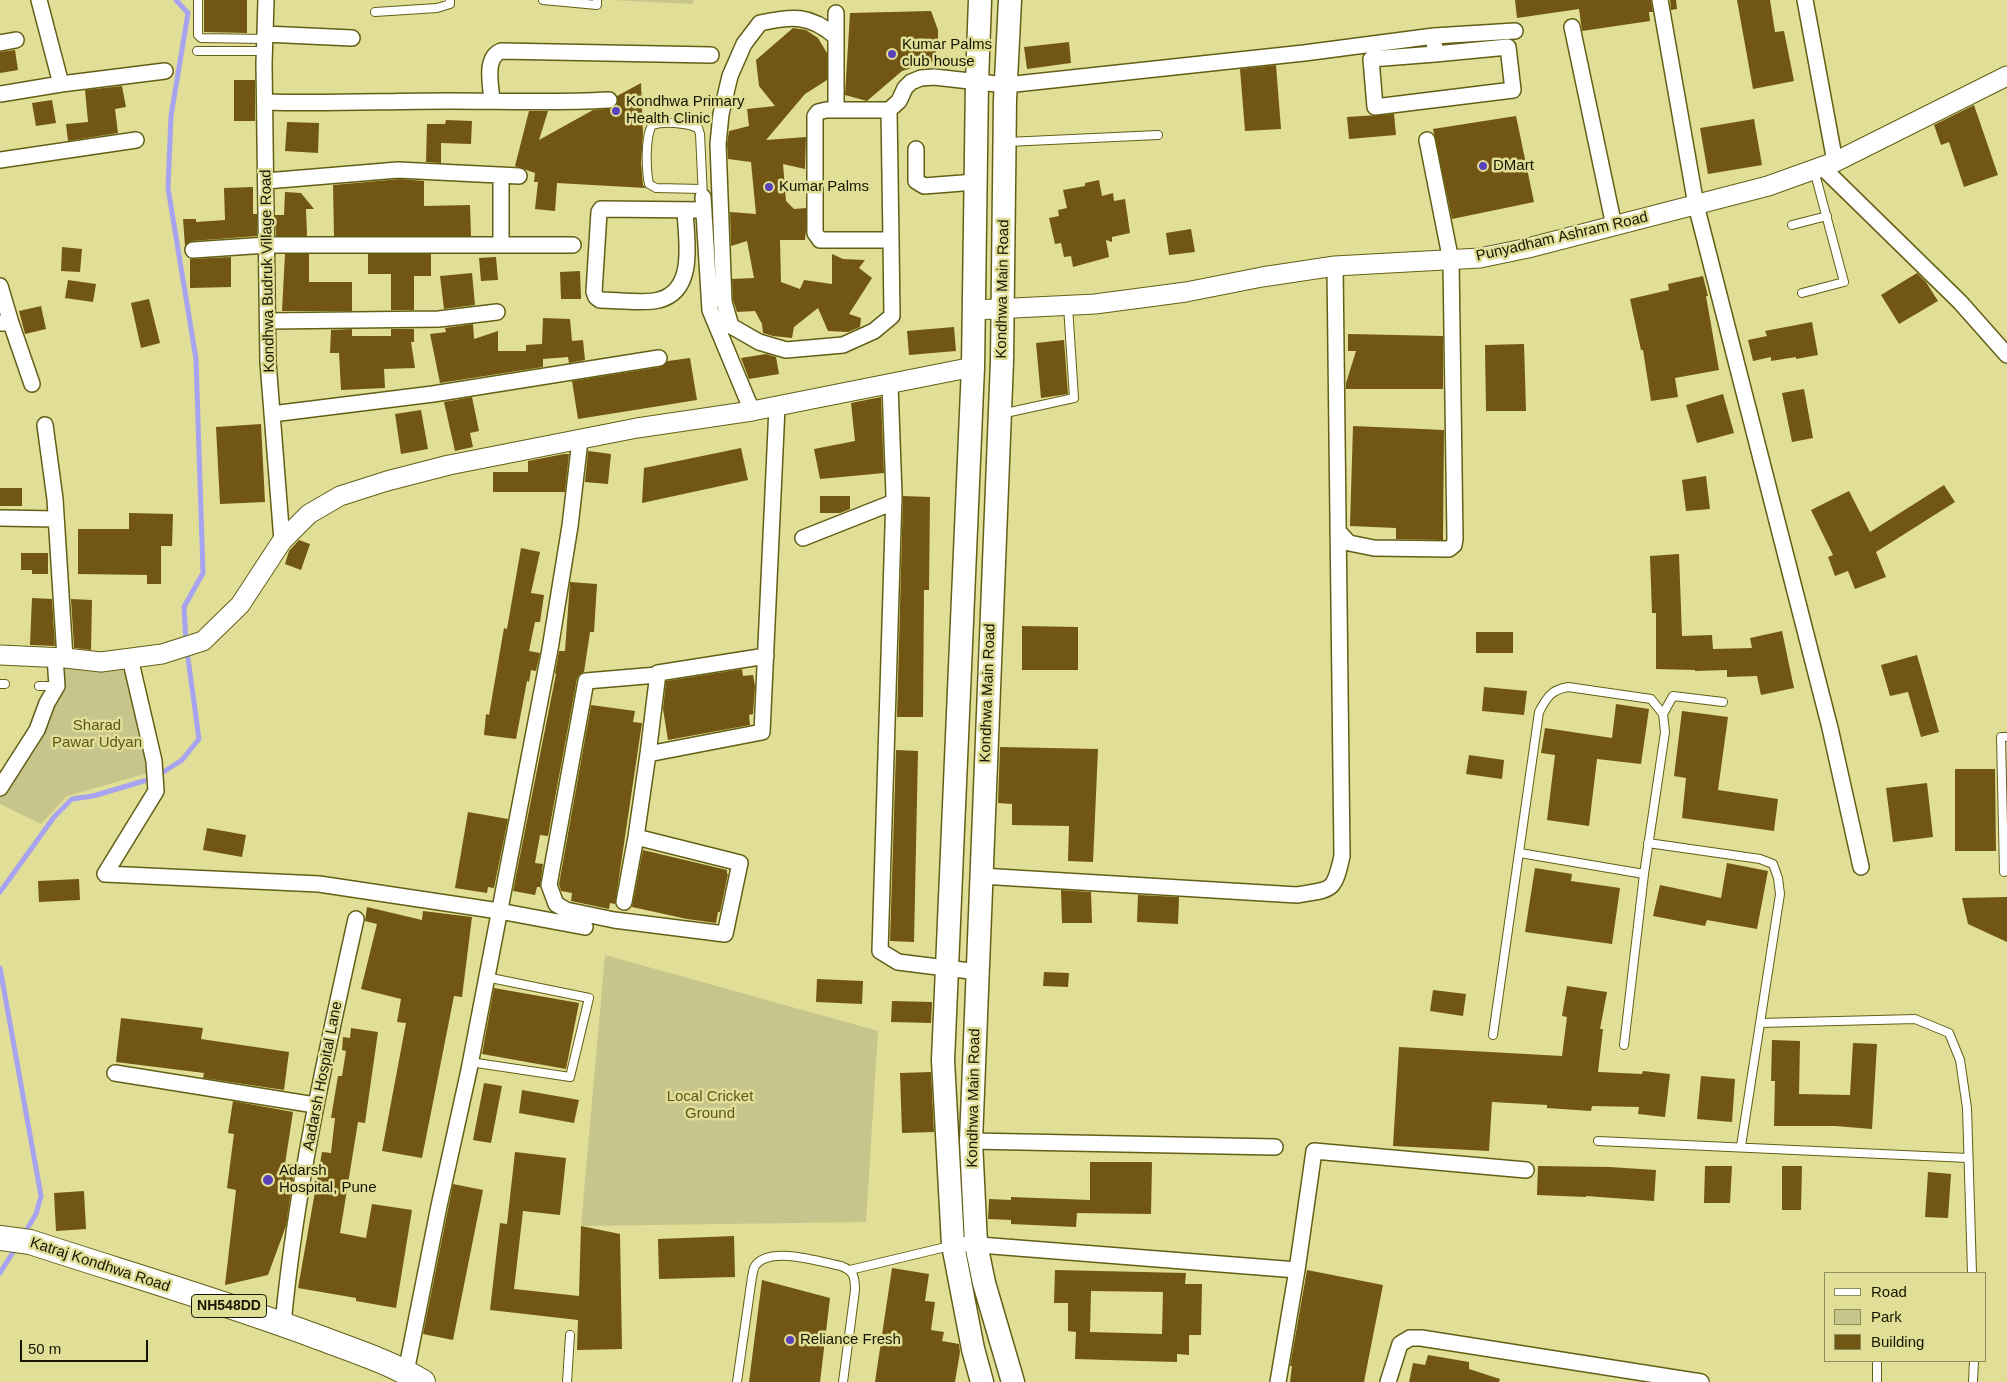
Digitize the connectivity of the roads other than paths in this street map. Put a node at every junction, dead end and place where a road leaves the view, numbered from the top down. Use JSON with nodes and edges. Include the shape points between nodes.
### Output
{"nodes":[{"id":1,"x":39,"y":0,"type":"edge"},
{"id":2,"x":198,"y":0,"type":"edge"},
{"id":3,"x":266,"y":0,"type":"edge"},
{"id":4,"x":450,"y":0,"type":"edge"},
{"id":5,"x":543,"y":0,"type":"edge"},
{"id":6,"x":597,"y":0,"type":"edge"},
{"id":7,"x":980,"y":0,"type":"edge"},
{"id":8,"x":1010,"y":0,"type":"edge"},
{"id":9,"x":1660,"y":0,"type":"edge"},
{"id":10,"x":1805,"y":0,"type":"edge"},
{"id":11,"x":375,"y":12,"type":"dead end"},
{"id":12,"x":836,"y":13,"type":"dead end"},
{"id":13,"x":1572,"y":27,"type":"dead end"},
{"id":14,"x":1515,"y":31,"type":"dead end"},
{"id":15,"x":1434,"y":36,"type":"junction"},
{"id":16,"x":836,"y":37,"type":"junction"},
{"id":17,"x":352,"y":38,"type":"dead end"},
{"id":18,"x":16,"y":40,"type":"dead end"},
{"id":19,"x":265,"y":42,"type":"junction"},
{"id":20,"x":0,"y":43,"type":"edge"},
{"id":21,"x":197,"y":51,"type":"dead end"},
{"id":22,"x":711,"y":54,"type":"dead end"},
{"id":23,"x":1436,"y":54,"type":"junction"},
{"id":24,"x":165,"y":71,"type":"dead end"},
{"id":25,"x":2007,"y":76,"type":"edge"},
{"id":26,"x":976,"y":82,"type":"junction"},
{"id":27,"x":60,"y":84,"type":"junction"},
{"id":28,"x":1006,"y":85,"type":"junction"},
{"id":29,"x":0,"y":94,"type":"edge"},
{"id":30,"x":609,"y":100,"type":"dead end"},
{"id":31,"x":492,"y":101,"type":"junction"},
{"id":32,"x":265,"y":102,"type":"junction"},
{"id":33,"x":836,"y":109,"type":"junction"},
{"id":34,"x":889,"y":110,"type":"junction"},
{"id":35,"x":1158,"y":135,"type":"dead end"},
{"id":36,"x":136,"y":140,"type":"dead end"},
{"id":37,"x":1426,"y":140,"type":"dead end"},
{"id":38,"x":1004,"y":142,"type":"junction"},
{"id":39,"x":916,"y":149,"type":"dead end"},
{"id":40,"x":0,"y":160,"type":"edge"},
{"id":41,"x":1824,"y":166,"type":"junction"},
{"id":42,"x":501,"y":175,"type":"junction"},
{"id":43,"x":519,"y":176,"type":"dead end"},
{"id":44,"x":266,"y":181,"type":"junction"},
{"id":45,"x":975,"y":182,"type":"junction"},
{"id":46,"x":703,"y":199,"type":"junction"},
{"id":47,"x":1696,"y":205,"type":"junction"},
{"id":48,"x":685,"y":210,"type":"junction"},
{"id":49,"x":1827,"y":216,"type":"junction"},
{"id":50,"x":1792,"y":225,"type":"dead end"},
{"id":51,"x":1614,"y":226,"type":"junction"},
{"id":52,"x":891,"y":240,"type":"junction"},
{"id":53,"x":267,"y":245,"type":"junction"},
{"id":54,"x":501,"y":245,"type":"junction"},
{"id":55,"x":573,"y":245,"type":"dead end"},
{"id":56,"x":193,"y":250,"type":"dead end"},
{"id":57,"x":1450,"y":260,"type":"junction"},
{"id":58,"x":1335,"y":266,"type":"junction"},
{"id":59,"x":0,"y":286,"type":"edge"},
{"id":60,"x":1802,"y":293,"type":"dead end"},
{"id":61,"x":1068,"y":306,"type":"junction"},
{"id":62,"x":1002,"y":308,"type":"junction"},
{"id":63,"x":974,"y":310,"type":"junction"},
{"id":64,"x":497,"y":312,"type":"dead end"},
{"id":65,"x":269,"y":321,"type":"junction"},
{"id":66,"x":6,"y":323,"type":"edge"},
{"id":67,"x":2007,"y":355,"type":"edge"},
{"id":68,"x":659,"y":358,"type":"dead end"},
{"id":69,"x":973,"y":367,"type":"junction"},
{"id":70,"x":32,"y":384,"type":"dead end"},
{"id":71,"x":890,"y":385,"type":"junction"},
{"id":72,"x":777,"y":407,"type":"junction"},
{"id":73,"x":752,"y":411,"type":"junction"},
{"id":74,"x":272,"y":414,"type":"junction"},
{"id":75,"x":999,"y":414,"type":"junction"},
{"id":76,"x":45,"y":425,"type":"dead end"},
{"id":77,"x":580,"y":440,"type":"junction"},
{"id":78,"x":894,"y":502,"type":"junction"},
{"id":79,"x":0,"y":518,"type":"edge"},
{"id":80,"x":56,"y":519,"type":"junction"},
{"id":81,"x":1338,"y":531,"type":"junction"},
{"id":82,"x":803,"y":538,"type":"dead end"},
{"id":83,"x":282,"y":541,"type":"junction"},
{"id":84,"x":0,"y":655,"type":"edge"},
{"id":85,"x":766,"y":656,"type":"junction"},
{"id":86,"x":60,"y":657,"type":"junction"},
{"id":87,"x":130,"y":658,"type":"junction"},
{"id":88,"x":657,"y":675,"type":"junction"},
{"id":89,"x":39,"y":686,"type":"dead end"},
{"id":90,"x":57,"y":686,"type":"junction"},
{"id":91,"x":1723,"y":702,"type":"dead end"},
{"id":92,"x":1663,"y":714,"type":"junction"},
{"id":93,"x":2007,"y":737,"type":"edge"},
{"id":94,"x":648,"y":754,"type":"junction"},
{"id":95,"x":0,"y":788,"type":"edge"},
{"id":96,"x":636,"y":837,"type":"junction"},
{"id":97,"x":1648,"y":843,"type":"junction"},
{"id":98,"x":1520,"y":853,"type":"junction"},
{"id":99,"x":1862,"y":867,"type":"dead end"},
{"id":100,"x":2004,"y":872,"type":"dead end"},
{"id":101,"x":1644,"y":874,"type":"junction"},
{"id":102,"x":981,"y":876,"type":"junction"},
{"id":103,"x":624,"y":902,"type":"dead end"},
{"id":104,"x":499,"y":911,"type":"junction"},
{"id":105,"x":356,"y":919,"type":"dead end"},
{"id":106,"x":585,"y":927,"type":"dead end"},
{"id":107,"x":947,"y":969,"type":"junction"},
{"id":108,"x":978,"y":972,"type":"junction"},
{"id":109,"x":486,"y":977,"type":"junction"},
{"id":110,"x":1760,"y":1023,"type":"junction"},
{"id":111,"x":1493,"y":1035,"type":"dead end"},
{"id":112,"x":1624,"y":1046,"type":"dead end"},
{"id":113,"x":470,"y":1062,"type":"junction"},
{"id":114,"x":115,"y":1073,"type":"dead end"},
{"id":115,"x":315,"y":1105,"type":"junction"},
{"id":116,"x":971,"y":1141,"type":"junction"},
{"id":117,"x":1598,"y":1141,"type":"dead end"},
{"id":118,"x":1741,"y":1146,"type":"junction"},
{"id":119,"x":1275,"y":1147,"type":"dead end"},
{"id":120,"x":1968,"y":1158,"type":"junction"},
{"id":121,"x":1526,"y":1170,"type":"dead end"},
{"id":122,"x":0,"y":1238,"type":"edge"},
{"id":123,"x":976,"y":1244,"type":"junction"},
{"id":124,"x":953,"y":1245,"type":"junction"},
{"id":125,"x":850,"y":1270,"type":"junction"},
{"id":126,"x":1297,"y":1270,"type":"junction"},
{"id":127,"x":1972,"y":1272,"type":"edge"},
{"id":128,"x":283,"y":1324,"type":"junction"},
{"id":129,"x":570,"y":1335,"type":"dead end"},
{"id":130,"x":1877,"y":1362,"type":"edge"},
{"id":131,"x":1974,"y":1362,"type":"edge"},
{"id":132,"x":415,"y":1377,"type":"edge"},
{"id":133,"x":1694,"y":1381,"type":"edge"},
{"id":134,"x":566,"y":1382,"type":"edge"},
{"id":135,"x":737,"y":1382,"type":"edge"},
{"id":136,"x":843,"y":1382,"type":"edge"},
{"id":137,"x":982,"y":1382,"type":"edge"},
{"id":138,"x":1012,"y":1382,"type":"edge"},
{"id":139,"x":1278,"y":1382,"type":"edge"},
{"id":140,"x":1388,"y":1382,"type":"edge"},
{"id":141,"x":1877,"y":1382,"type":"edge"},
{"id":142,"x":1973,"y":1382,"type":"edge"}],
"edges":[{"from":1,"to":27,"type":"street"},
{"from":2,"to":19,"type":"lane","via":[[198,35],[201,38]]},
{"from":3,"to":19,"type":"street","name":"Kondhwa Budruk Village Road"},
{"from":4,"to":11,"type":"lane","via":[[450,4],[437,8]]},
{"from":5,"to":6,"type":"lane","via":[[597,4]]},
{"from":7,"to":26,"type":"main road","name":"Kondhwa Main Road"},
{"from":8,"to":28,"type":"main road","name":"Kondhwa Main Road"},
{"from":9,"to":47,"type":"street"},
{"from":10,"to":41,"type":"street"},
{"from":12,"to":16,"type":"street"},
{"from":13,"to":51,"type":"street"},
{"from":14,"to":15,"type":"street"},
{"from":15,"to":23,"type":"street"},
{"from":15,"to":28,"type":"street"},
{"from":16,"to":33,"type":"street"},
{"from":16,"to":52,"type":"street","via":[[822,25],[801,18],[760,23],[744,44],[730,76],[718,144],[724,302],[731,326],[759,342],[786,350],[843,345],[874,332],[892,316]]},
{"from":17,"to":19,"type":"street"},
{"from":18,"to":20,"type":"street"},
{"from":19,"to":21,"type":"lane"},
{"from":19,"to":32,"type":"street","name":"Kondhwa Budruk Village Road"},
{"from":22,"to":31,"type":"street","via":[[501,51],[491,60]]},
{"from":23,"to":23,"type":"street","via":[[1371,59],[1374,107],[1513,90],[1508,47]]},
{"from":24,"to":27,"type":"street"},
{"from":25,"to":41,"type":"street","name":"Punyadham Ashram Road"},
{"from":26,"to":28,"type":"street"},
{"from":26,"to":34,"type":"street","via":[[921,78],[905,88],[899,101]]},
{"from":26,"to":45,"type":"main road","name":"Kondhwa Main Road"},
{"from":27,"to":29,"type":"street"},
{"from":28,"to":38,"type":"main road","name":"Kondhwa Main Road"},
{"from":30,"to":31,"type":"street","via":[[563,103]]},
{"from":31,"to":32,"type":"street"},
{"from":32,"to":44,"type":"street","name":"Kondhwa Budruk Village Road"},
{"from":33,"to":34,"type":"street"},
{"from":33,"to":52,"type":"street","via":[[818,112],[815,116],[815,233],[820,240],[826,241]]},
{"from":34,"to":52,"type":"street"},
{"from":35,"to":38,"type":"lane"},
{"from":36,"to":40,"type":"street"},
{"from":37,"to":57,"type":"street"},
{"from":38,"to":62,"type":"main road","name":"Kondhwa Main Road"},
{"from":39,"to":45,"type":"street","via":[[916,181],[924,186]]},
{"from":41,"to":47,"type":"street","name":"Punyadham Ashram Road","via":[[1768,186]]},
{"from":41,"to":49,"type":"lane"},
{"from":41,"to":67,"type":"street","via":[[1960,302]]},
{"from":42,"to":43,"type":"street"},
{"from":42,"to":44,"type":"street","via":[[398,170]]},
{"from":42,"to":54,"type":"street"},
{"from":44,"to":53,"type":"street","name":"Kondhwa Budruk Village Road"},
{"from":45,"to":63,"type":"main road","name":"Kondhwa Main Road"},
{"from":46,"to":46,"type":"lane","via":[[698,128],[660,123],[652,125],[648,132],[649,184]]},
{"from":46,"to":48,"type":"street"},
{"from":46,"to":73,"type":"street","via":[[710,310]]},
{"from":47,"to":51,"type":"street","name":"Punyadham Ashram Road"},
{"from":47,"to":99,"type":"street","via":[[1825,709]]},
{"from":48,"to":48,"type":"street","via":[[602,208],[599,212],[596,297],[600,300],[658,301],[669,296],[684,277],[687,264]]},
{"from":49,"to":50,"type":"lane"},
{"from":49,"to":60,"type":"lane","via":[[1844,282]]},
{"from":51,"to":57,"type":"street","name":"Punyadham Ashram Road","via":[[1480,258]]},
{"from":53,"to":54,"type":"street"},
{"from":53,"to":56,"type":"street"},
{"from":53,"to":65,"type":"street","name":"Kondhwa Budruk Village Road"},
{"from":54,"to":55,"type":"street"},
{"from":57,"to":58,"type":"street","name":"Punyadham Ashram Road"},
{"from":57,"to":81,"type":"street","via":[[1454,545],[1450,549],[1374,548],[1349,543]]},
{"from":58,"to":61,"type":"street","name":"Punyadham Ashram Road","via":[[1186,292]]},
{"from":58,"to":81,"type":"street"},
{"from":59,"to":66,"type":"street"},
{"from":61,"to":62,"type":"street","name":"Punyadham Ashram Road"},
{"from":61,"to":75,"type":"lane","via":[[1074,398]]},
{"from":62,"to":63,"type":"street","name":"Punyadham Ashram Road"},
{"from":62,"to":75,"type":"main road","name":"Kondhwa Main Road"},
{"from":63,"to":69,"type":"main road","name":"Kondhwa Main Road"},
{"from":64,"to":65,"type":"street","via":[[439,319]]},
{"from":65,"to":74,"type":"street","name":"Kondhwa Budruk Village Road"},
{"from":66,"to":70,"type":"street"},
{"from":68,"to":74,"type":"street","via":[[433,394]]},
{"from":69,"to":71,"type":"street"},
{"from":69,"to":107,"type":"main road","name":"Kondhwa Main Road"},
{"from":71,"to":72,"type":"street"},
{"from":71,"to":78,"type":"street"},
{"from":72,"to":73,"type":"street"},
{"from":72,"to":85,"type":"street"},
{"from":73,"to":77,"type":"street"},
{"from":74,"to":83,"type":"street","name":"Kondhwa Budruk Village Road"},
{"from":75,"to":102,"type":"main road","name":"Kondhwa Main Road"},
{"from":76,"to":80,"type":"street"},
{"from":77,"to":83,"type":"street","via":[[449,464],[340,496],[309,514]]},
{"from":77,"to":104,"type":"street","via":[[550,649]]},
{"from":78,"to":82,"type":"street"},
{"from":78,"to":107,"type":"street","via":[[880,951],[898,962]]},
{"from":79,"to":80,"type":"street"},
{"from":80,"to":86,"type":"street"},
{"from":81,"to":102,"type":"street","via":[[1342,856],[1337,879],[1326,891],[1297,895]]},
{"from":83,"to":87,"type":"street","via":[[240,605],[203,641],[162,654]]},
{"from":84,"to":86,"type":"street"},
{"from":85,"to":88,"type":"street"},
{"from":85,"to":94,"type":"street","via":[[762,732]]},
{"from":86,"to":87,"type":"street","via":[[101,662]]},
{"from":86,"to":90,"type":"street"},
{"from":87,"to":104,"type":"street","via":[[149,736],[156,791],[105,874],[319,884]]},
{"from":88,"to":94,"type":"street"},
{"from":88,"to":96,"type":"street","via":[[586,681],[549,885],[556,904],[566,910],[614,920],[725,934],[740,863]]},
{"from":89,"to":90,"type":"lane"},
{"from":90,"to":95,"type":"street","via":[[37,730]]},
{"from":91,"to":92,"type":"lane","via":[[1673,696]]},
{"from":92,"to":97,"type":"lane","via":[[1665,732]]},
{"from":92,"to":98,"type":"lane","via":[[1651,699],[1556,689],[1539,712]]},
{"from":93,"to":100,"type":"lane","via":[[2001,737]]},
{"from":94,"to":96,"type":"street"},
{"from":96,"to":103,"type":"street"},
{"from":97,"to":101,"type":"lane"},
{"from":97,"to":110,"type":"lane","via":[[1760,859],[1773,864],[1780,894]]},
{"from":98,"to":101,"type":"lane"},
{"from":98,"to":111,"type":"lane"},
{"from":101,"to":112,"type":"lane"},
{"from":102,"to":108,"type":"main road","name":"Kondhwa Main Road"},
{"from":104,"to":106,"type":"street"},
{"from":104,"to":109,"type":"street"},
{"from":105,"to":115,"type":"street","name":"Aadarsh Hospital Lane"},
{"from":107,"to":108,"type":"street"},
{"from":107,"to":124,"type":"main road","name":"Kondhwa Main Road","via":[[943,1060]]},
{"from":108,"to":116,"type":"main road","name":"Kondhwa Main Road"},
{"from":109,"to":113,"type":"street"},
{"from":109,"to":113,"type":"lane","via":[[589,998],[570,1077]]},
{"from":110,"to":118,"type":"lane"},
{"from":110,"to":120,"type":"lane","via":[[1915,1020],[1949,1033],[1960,1060],[1966,1098]]},
{"from":113,"to":132,"type":"street","via":[[439,1206]]},
{"from":114,"to":115,"type":"street"},
{"from":115,"to":128,"type":"street","name":"Aadarsh Hospital Lane","via":[[289,1265]]},
{"from":116,"to":119,"type":"street"},
{"from":116,"to":123,"type":"main road","name":"Kondhwa Main Road"},
{"from":117,"to":118,"type":"lane"},
{"from":118,"to":120,"type":"lane"},
{"from":120,"to":127,"type":"lane"},
{"from":121,"to":126,"type":"street","via":[[1314,1150]]},
{"from":122,"to":128,"type":"highway","name":"Katraj Kondhwa Road","number":"NH548DD","via":[[30,1242]]},
{"from":123,"to":124,"type":"street"},
{"from":123,"to":126,"type":"street"},
{"from":123,"to":138,"type":"main road","name":"Kondhwa Main Road"},
{"from":124,"to":125,"type":"lane"},
{"from":124,"to":137,"type":"main road","name":"Kondhwa Main Road"},
{"from":125,"to":135,"type":"lane","via":[[780,1254],[769,1256],[755,1266]]},
{"from":125,"to":136,"type":"lane","via":[[855,1277],[856,1290]]},
{"from":126,"to":139,"type":"street"},
{"from":128,"to":132,"type":"highway","name":"Katraj Kondhwa Road","number":"NH548DD"},
{"from":129,"to":134,"type":"lane"},
{"from":130,"to":141,"type":"lane"},
{"from":131,"to":142,"type":"lane"},
{"from":133,"to":140,"type":"street","via":[[1410,1338],[1400,1344]]}]}
